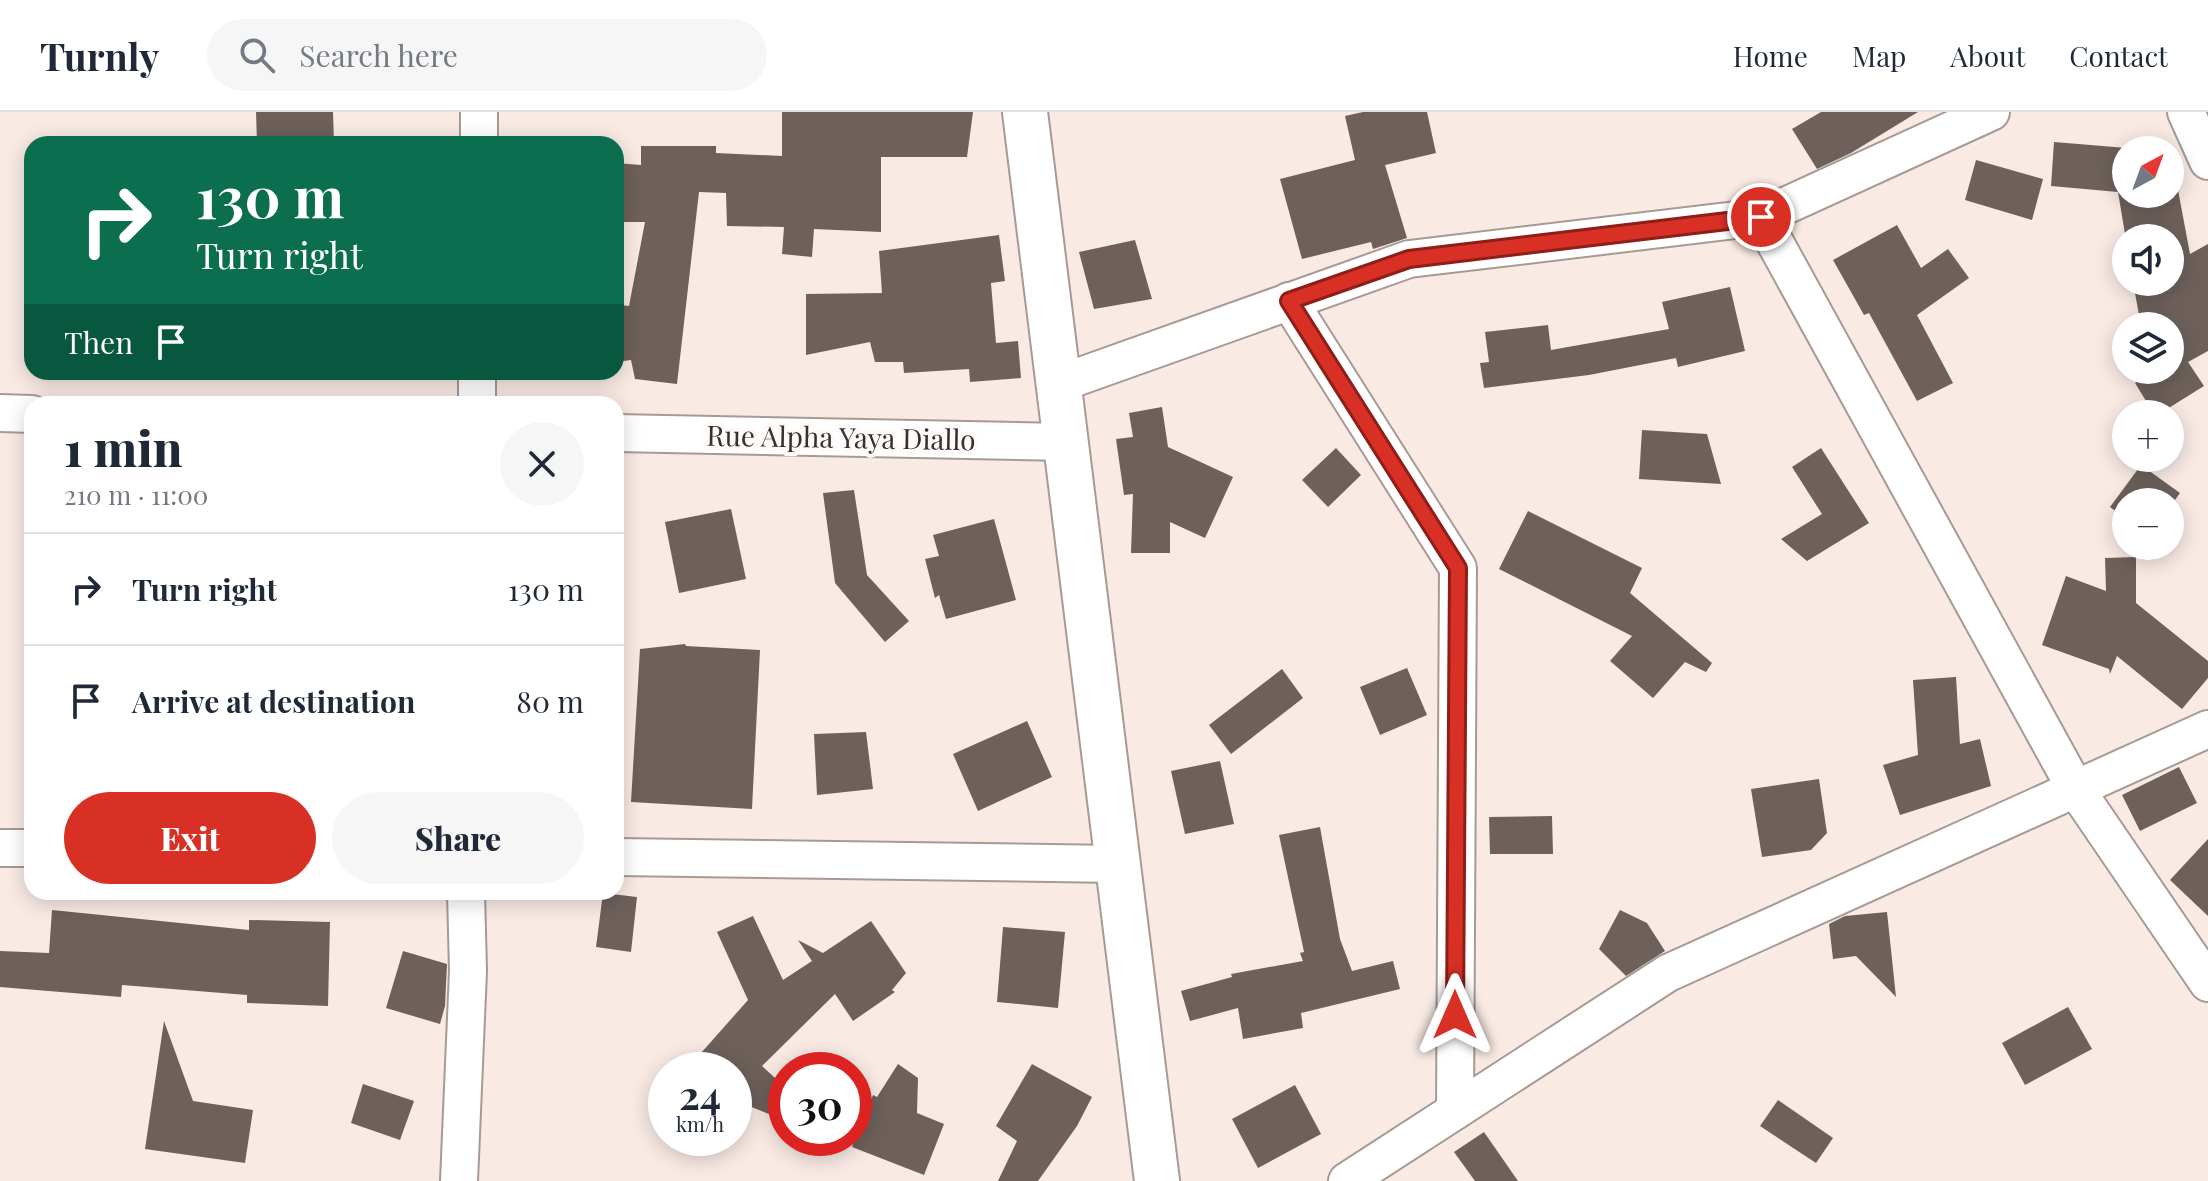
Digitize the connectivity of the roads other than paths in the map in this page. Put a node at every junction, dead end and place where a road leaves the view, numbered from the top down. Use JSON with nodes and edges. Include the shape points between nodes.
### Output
{"nodes":[{"id":1,"x":479,"y":112,"type":"edge"},
{"id":2,"x":1025,"y":112,"type":"edge"},
{"id":3,"x":1991,"y":112,"type":"edge"},
{"id":4,"x":2186,"y":112,"type":"edge"},
{"id":5,"x":479,"y":136,"type":"edge"},
{"id":6,"x":2208,"y":161,"type":"edge"},
{"id":7,"x":1761,"y":217,"type":"junction"},
{"id":8,"x":1289,"y":301,"type":"junction"},
{"id":9,"x":1058,"y":384,"type":"junction"},
{"id":10,"x":0,"y":413,"type":"edge"},
{"id":11,"x":24,"y":414,"type":"edge"},
{"id":12,"x":624,"y":433,"type":"edge"},
{"id":13,"x":1066,"y":442,"type":"junction"},
{"id":14,"x":2208,"y":729,"type":"edge"},
{"id":15,"x":2075,"y":788,"type":"junction"},
{"id":16,"x":0,"y":848,"type":"edge"},
{"id":17,"x":24,"y":848,"type":"edge"},
{"id":18,"x":624,"y":857,"type":"edge"},
{"id":19,"x":1118,"y":864,"type":"junction"},
{"id":20,"x":466,"y":900,"type":"edge"},
{"id":21,"x":2208,"y":983,"type":"edge"},
{"id":22,"x":1455,"y":1111,"type":"junction"},
{"id":23,"x":459,"y":1181,"type":"edge"},
{"id":24,"x":1157,"y":1181,"type":"edge"},
{"id":25,"x":1347,"y":1181,"type":"edge"}],
"edges":[{"from":1,"to":5,"type":"street"},
{"from":2,"to":9,"type":"street"},
{"from":3,"to":7,"type":"street"},
{"from":4,"to":6,"type":"street"},
{"from":7,"to":8,"type":"street","via":[[1409,259]]},
{"from":7,"to":15,"type":"street"},
{"from":8,"to":9,"type":"street"},
{"from":8,"to":22,"type":"street","via":[[1458,568]]},
{"from":9,"to":13,"type":"street"},
{"from":10,"to":11,"type":"street"},
{"from":12,"to":13,"type":"street","name":"Rue Alpha Yaya Diallo"},
{"from":13,"to":19,"type":"street"},
{"from":14,"to":15,"type":"street"},
{"from":15,"to":21,"type":"street"},
{"from":15,"to":22,"type":"street","via":[[1668,973]]},
{"from":16,"to":17,"type":"street"},
{"from":18,"to":19,"type":"street"},
{"from":19,"to":24,"type":"street"},
{"from":20,"to":23,"type":"street"},
{"from":22,"to":25,"type":"street"}]}
